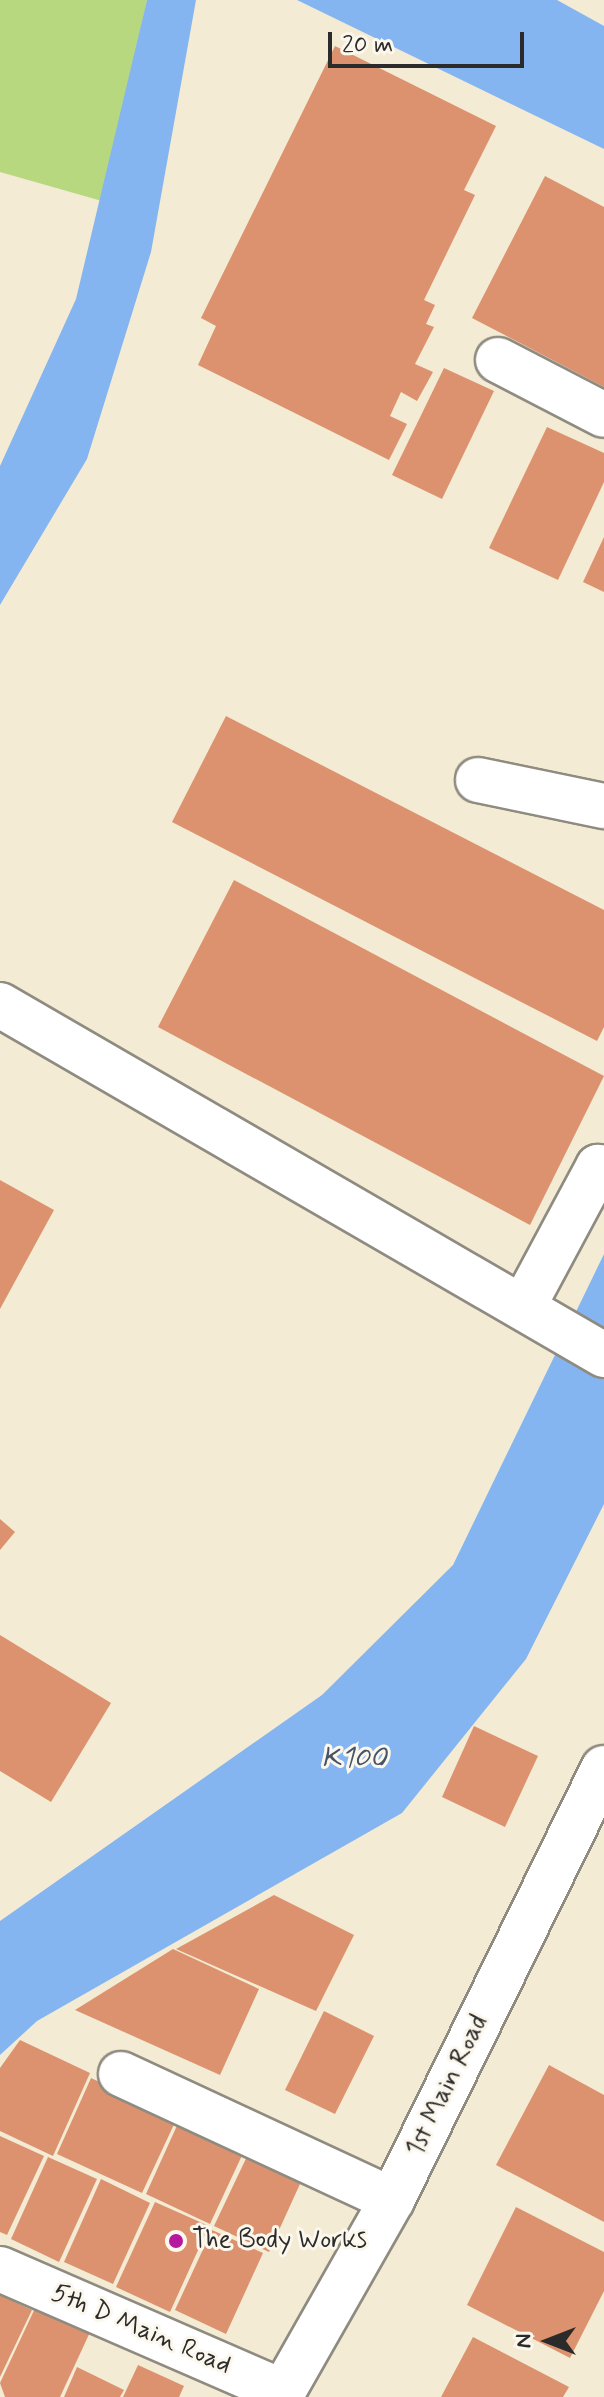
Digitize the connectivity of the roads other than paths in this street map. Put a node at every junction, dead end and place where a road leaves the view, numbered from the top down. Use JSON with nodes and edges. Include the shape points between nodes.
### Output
{"nodes":[{"id":1,"x":498,"y":360,"type":"dead end"},
{"id":2,"x":604,"y":415,"type":"edge"},
{"id":3,"x":478,"y":780,"type":"dead end"},
{"id":4,"x":604,"y":806,"type":"edge"},
{"id":5,"x":0,"y":1005,"type":"edge"},
{"id":6,"x":604,"y":1170,"type":"edge"},
{"id":7,"x":523,"y":1307,"type":"junction"},
{"id":8,"x":604,"y":1355,"type":"edge"},
{"id":9,"x":604,"y":1768,"type":"edge"},
{"id":10,"x":121,"y":2074,"type":"dead end"},
{"id":11,"x":392,"y":2200,"type":"junction"},
{"id":12,"x":0,"y":2269,"type":"edge"},
{"id":13,"x":281,"y":2394,"type":"edge"}],
"edges":[{"from":1,"to":2,"type":"street"},
{"from":3,"to":4,"type":"street"},
{"from":5,"to":7,"type":"street"},
{"from":6,"to":7,"type":"street","via":[[598,1167]]},
{"from":7,"to":8,"type":"street"},
{"from":9,"to":11,"type":"street","name":"1st Main Road"},
{"from":10,"to":11,"type":"street"},
{"from":11,"to":13,"type":"street","name":"1st Main Road"},
{"from":12,"to":13,"type":"street","name":"5th D Main Road"}]}
